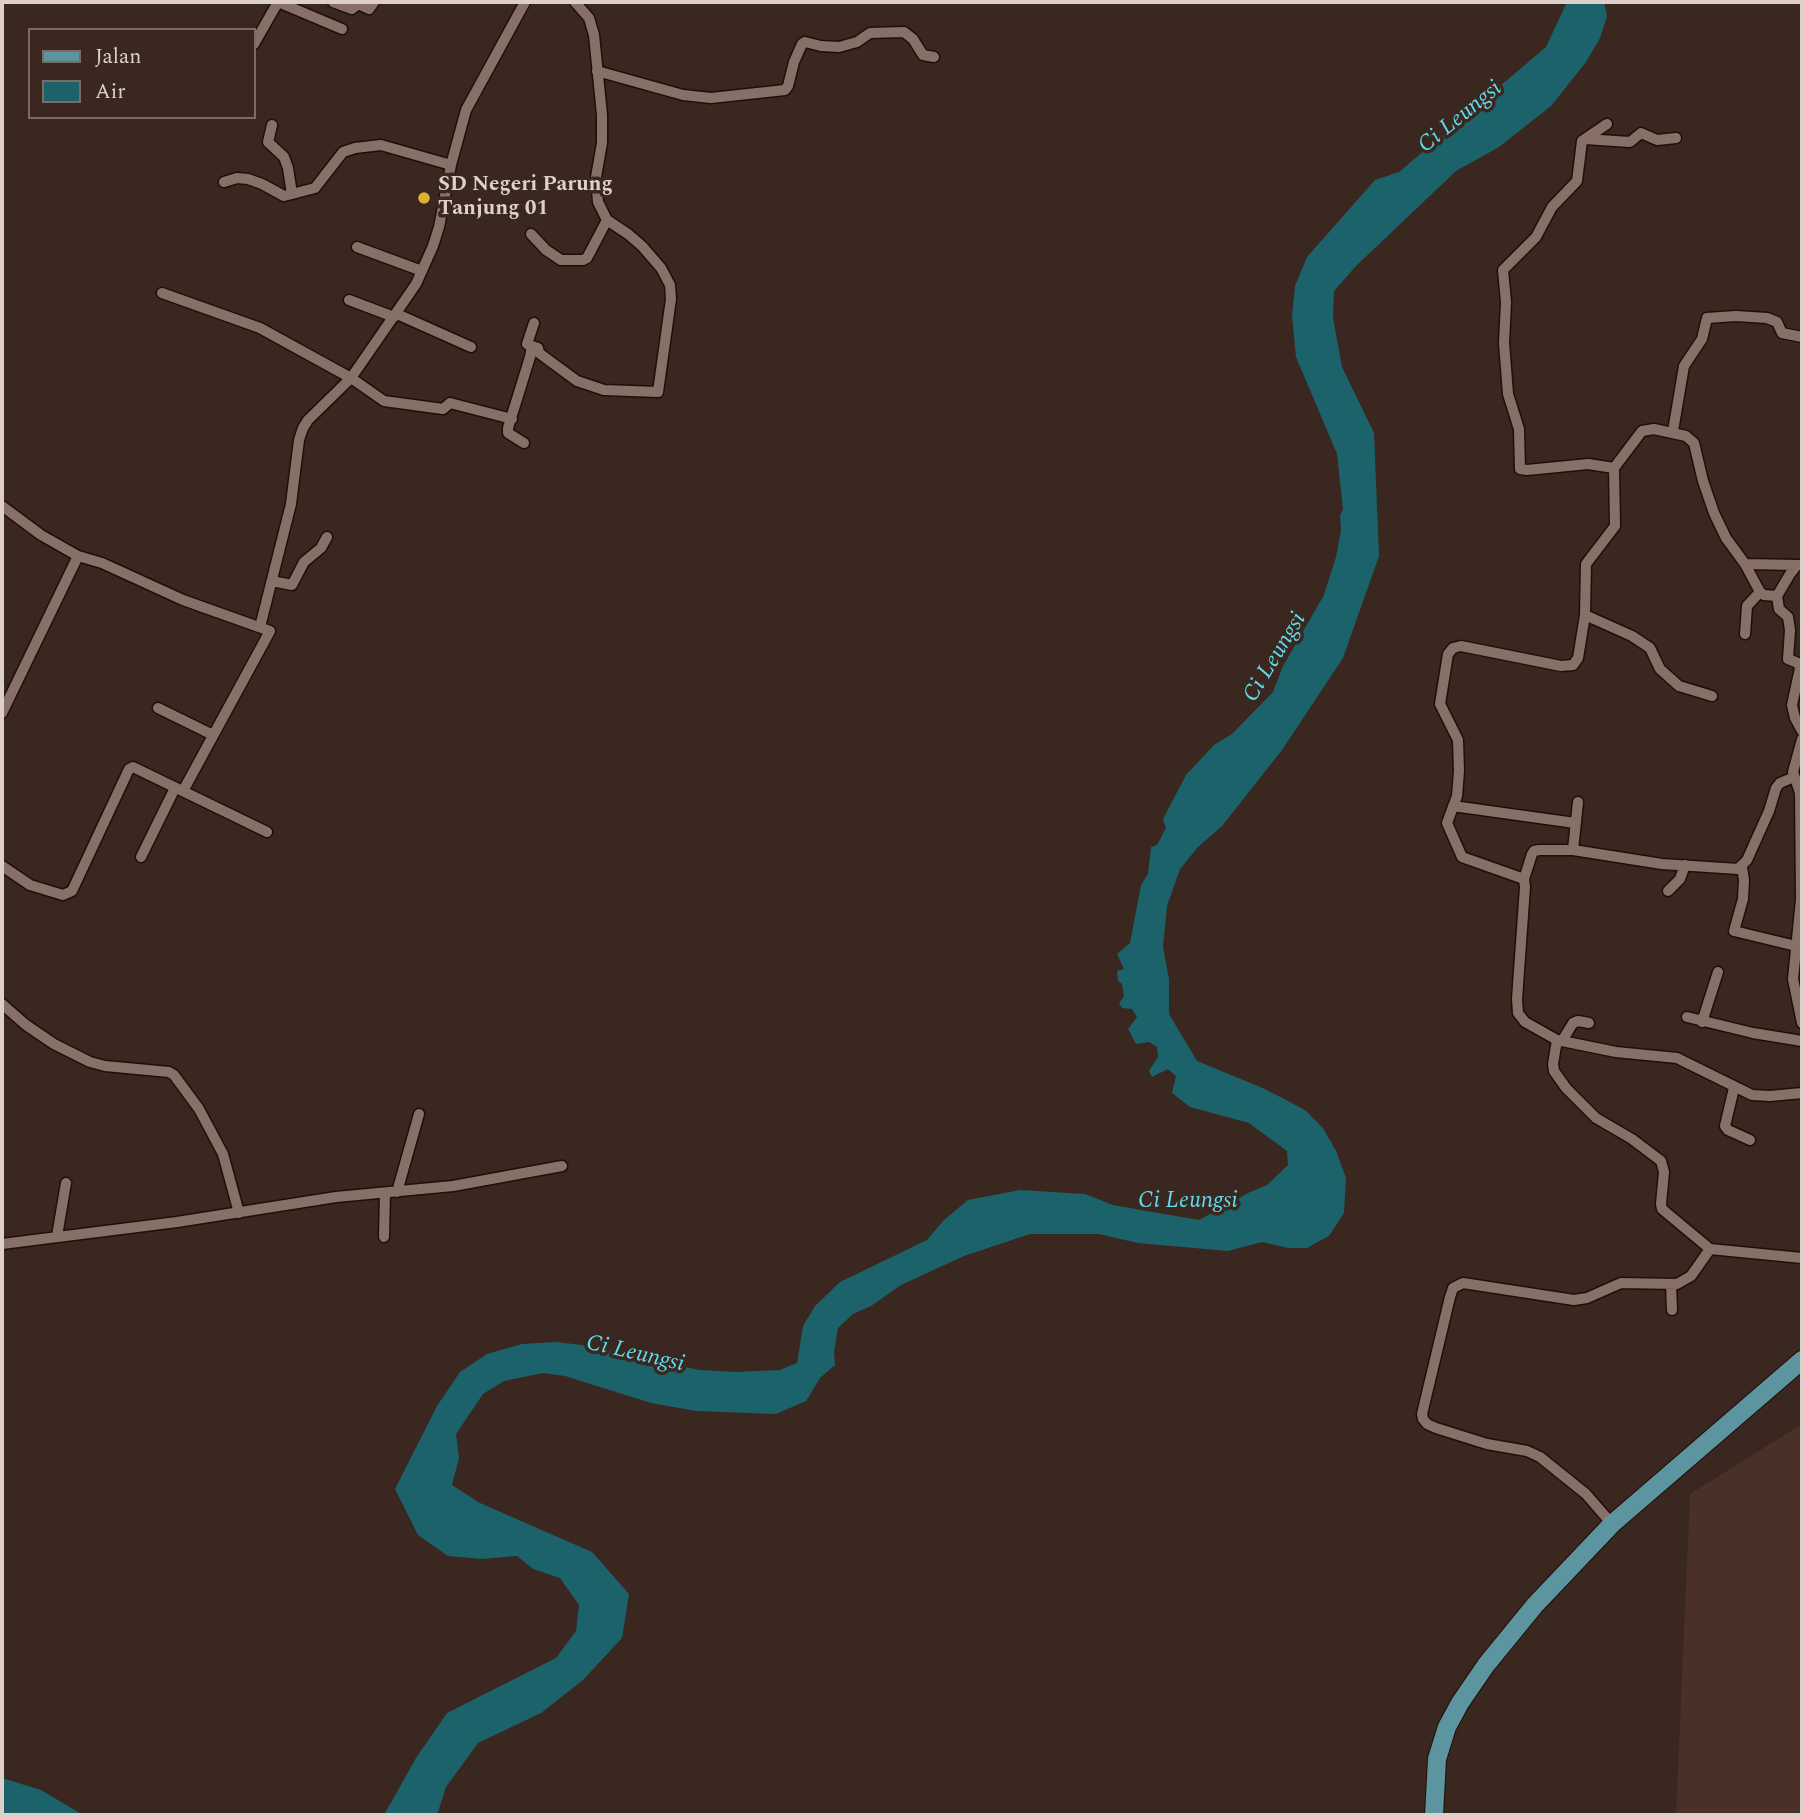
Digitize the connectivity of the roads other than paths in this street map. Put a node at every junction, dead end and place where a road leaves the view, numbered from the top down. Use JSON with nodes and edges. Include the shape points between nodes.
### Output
{"nodes":[{"id":1,"x":278,"y":2,"type":"edge"},
{"id":2,"x":333,"y":2,"type":"edge"},
{"id":3,"x":374,"y":2,"type":"edge"},
{"id":4,"x":525,"y":2,"type":"edge"},
{"id":5,"x":576,"y":2,"type":"edge"},
{"id":6,"x":342,"y":29,"type":"dead end"},
{"id":7,"x":256,"y":40,"type":"edge"},
{"id":8,"x":934,"y":57,"type":"dead end"},
{"id":9,"x":597,"y":71,"type":"junction"},
{"id":10,"x":1607,"y":124,"type":"dead end"},
{"id":11,"x":272,"y":125,"type":"dead end"},
{"id":12,"x":1676,"y":138,"type":"dead end"},
{"id":13,"x":1585,"y":139,"type":"junction"},
{"id":14,"x":451,"y":165,"type":"junction"},
{"id":15,"x":224,"y":182,"type":"dead end"},
{"id":16,"x":292,"y":194,"type":"junction"},
{"id":17,"x":607,"y":220,"type":"junction"},
{"id":18,"x":531,"y":234,"type":"dead end"},
{"id":19,"x":357,"y":247,"type":"dead end"},
{"id":20,"x":422,"y":271,"type":"junction"},
{"id":21,"x":162,"y":293,"type":"dead end"},
{"id":22,"x":349,"y":300,"type":"dead end"},
{"id":23,"x":395,"y":316,"type":"junction"},
{"id":24,"x":534,"y":323,"type":"dead end"},
{"id":25,"x":1802,"y":337,"type":"edge"},
{"id":26,"x":471,"y":346,"type":"dead end"},
{"id":27,"x":532,"y":346,"type":"junction"},
{"id":28,"x":351,"y":377,"type":"junction"},
{"id":29,"x":512,"y":419,"type":"junction"},
{"id":30,"x":1673,"y":432,"type":"junction"},
{"id":31,"x":524,"y":443,"type":"dead end"},
{"id":32,"x":1614,"y":468,"type":"junction"},
{"id":33,"x":2,"y":506,"type":"edge"},
{"id":34,"x":327,"y":537,"type":"dead end"},
{"id":35,"x":78,"y":556,"type":"junction"},
{"id":36,"x":1745,"y":564,"type":"junction"},
{"id":37,"x":1800,"y":565,"type":"edge"},
{"id":38,"x":272,"y":581,"type":"junction"},
{"id":39,"x":1760,"y":592,"type":"junction"},
{"id":40,"x":1777,"y":596,"type":"junction"},
{"id":41,"x":1585,"y":615,"type":"junction"},
{"id":42,"x":260,"y":627,"type":"junction"},
{"id":43,"x":1745,"y":634,"type":"dead end"},
{"id":44,"x":1712,"y":696,"type":"dead end"},
{"id":45,"x":158,"y":708,"type":"dead end"},
{"id":46,"x":2,"y":713,"type":"edge"},
{"id":47,"x":1802,"y":731,"type":"edge"},
{"id":48,"x":213,"y":735,"type":"junction"},
{"id":49,"x":1802,"y":739,"type":"edge"},
{"id":50,"x":1794,"y":777,"type":"junction"},
{"id":51,"x":179,"y":789,"type":"junction"},
{"id":52,"x":1578,"y":802,"type":"dead end"},
{"id":53,"x":1801,"y":802,"type":"edge"},
{"id":54,"x":1453,"y":806,"type":"junction"},
{"id":55,"x":1575,"y":822,"type":"junction"},
{"id":56,"x":267,"y":832,"type":"dead end"},
{"id":57,"x":1573,"y":850,"type":"junction"},
{"id":58,"x":141,"y":856,"type":"dead end"},
{"id":59,"x":1685,"y":865,"type":"junction"},
{"id":60,"x":2,"y":866,"type":"edge"},
{"id":61,"x":1742,"y":867,"type":"junction"},
{"id":62,"x":1801,"y":870,"type":"edge"},
{"id":63,"x":1524,"y":879,"type":"junction"},
{"id":64,"x":1668,"y":891,"type":"dead end"},
{"id":65,"x":1802,"y":899,"type":"edge"},
{"id":66,"x":1801,"y":924,"type":"edge"},
{"id":67,"x":1796,"y":946,"type":"junction"},
{"id":68,"x":1718,"y":972,"type":"dead end"},
{"id":69,"x":2,"y":1004,"type":"edge"},
{"id":70,"x":1800,"y":1005,"type":"edge"},
{"id":71,"x":1687,"y":1017,"type":"dead end"},
{"id":72,"x":1702,"y":1022,"type":"junction"},
{"id":73,"x":1589,"y":1023,"type":"dead end"},
{"id":74,"x":1802,"y":1023,"type":"edge"},
{"id":75,"x":1560,"y":1040,"type":"junction"},
{"id":76,"x":1802,"y":1041,"type":"edge"},
{"id":77,"x":1734,"y":1087,"type":"junction"},
{"id":78,"x":1802,"y":1093,"type":"edge"},
{"id":79,"x":419,"y":1114,"type":"dead end"},
{"id":80,"x":1750,"y":1140,"type":"dead end"},
{"id":81,"x":562,"y":1166,"type":"dead end"},
{"id":82,"x":66,"y":1183,"type":"dead end"},
{"id":83,"x":391,"y":1192,"type":"junction"},
{"id":84,"x":239,"y":1213,"type":"junction"},
{"id":85,"x":57,"y":1236,"type":"junction"},
{"id":86,"x":384,"y":1237,"type":"dead end"},
{"id":87,"x":2,"y":1244,"type":"edge"},
{"id":88,"x":1710,"y":1249,"type":"junction"},
{"id":89,"x":1802,"y":1258,"type":"edge"},
{"id":90,"x":1671,"y":1284,"type":"junction"},
{"id":91,"x":1672,"y":1310,"type":"dead end"},
{"id":92,"x":1802,"y":1360,"type":"edge"},
{"id":93,"x":1612,"y":1524,"type":"junction"},
{"id":94,"x":1434,"y":1815,"type":"edge"}],
"edges":[{"from":1,"to":6,"type":"street"},
{"from":1,"to":7,"type":"street"},
{"from":2,"to":3,"type":"street","via":[[352,9],[358,4],[369,9]]},
{"from":4,"to":14,"type":"street","via":[[466,110]]},
{"from":5,"to":9,"type":"street","via":[[589,18]]},
{"from":8,"to":9,"type":"street","via":[[923,55],[904,32],[870,33],[839,47],[805,42],[785,90],[711,98],[682,95]]},
{"from":9,"to":17,"type":"street","via":[[602,143],[596,177],[598,202]]},
{"from":10,"to":13,"type":"street"},
{"from":11,"to":16,"type":"street","via":[[268,142],[284,158]]},
{"from":12,"to":13,"type":"street","via":[[1657,139],[1641,133],[1630,142]]},
{"from":13,"to":32,"type":"street","via":[[1577,181],[1552,207],[1536,237],[1503,270],[1506,382],[1518,424],[1520,469],[1588,464]]},
{"from":14,"to":16,"type":"street","via":[[381,145],[355,148],[343,152],[315,188]]},
{"from":14,"to":20,"type":"street","via":[[439,227]]},
{"from":15,"to":16,"type":"street","via":[[248,179],[284,196]]},
{"from":17,"to":18,"type":"street","via":[[583,260],[561,260]]},
{"from":17,"to":27,"type":"street","via":[[636,240],[670,285],[658,392],[604,390],[577,381]]},
{"from":19,"to":20,"type":"street"},
{"from":20,"to":23,"type":"street"},
{"from":21,"to":28,"type":"street","via":[[260,328]]},
{"from":22,"to":23,"type":"street"},
{"from":23,"to":26,"type":"street"},
{"from":23,"to":28,"type":"street"},
{"from":24,"to":27,"type":"street","via":[[527,344]]},
{"from":25,"to":30,"type":"street","via":[[1785,335],[1777,322],[1767,318],[1707,318],[1702,339],[1684,366]]},
{"from":27,"to":29,"type":"street"},
{"from":28,"to":29,"type":"street","via":[[384,401],[443,409],[450,404]]},
{"from":28,"to":38,"type":"street","via":[[303,428]]},
{"from":29,"to":31,"type":"street","via":[[508,433]]},
{"from":30,"to":32,"type":"street","via":[[1642,432]]},
{"from":30,"to":36,"type":"street","via":[[1694,443],[1714,513]]},
{"from":32,"to":41,"type":"street","via":[[1615,526],[1586,564]]},
{"from":33,"to":35,"type":"street"},
{"from":34,"to":38,"type":"street","via":[[304,562],[292,585]]},
{"from":35,"to":42,"type":"street"},
{"from":35,"to":46,"type":"street"},
{"from":36,"to":37,"type":"street"},
{"from":36,"to":39,"type":"street"},
{"from":37,"to":40,"type":"street"},
{"from":38,"to":42,"type":"street"},
{"from":39,"to":40,"type":"street"},
{"from":39,"to":43,"type":"street","via":[[1747,606]]},
{"from":40,"to":47,"type":"street","via":[[1779,609],[1788,617],[1788,659],[1800,668],[1792,705]]},
{"from":41,"to":44,"type":"street","via":[[1650,648],[1660,669],[1679,686]]},
{"from":41,"to":54,"type":"street","via":[[1578,659],[1568,667],[1461,646],[1448,654],[1440,704],[1458,740],[1458,792]]},
{"from":42,"to":48,"type":"street","via":[[270,631]]},
{"from":45,"to":48,"type":"street"},
{"from":48,"to":51,"type":"street"},
{"from":49,"to":50,"type":"street"},
{"from":50,"to":53,"type":"street"},
{"from":50,"to":61,"type":"street","via":[[1776,788]]},
{"from":51,"to":56,"type":"street"},
{"from":51,"to":58,"type":"street"},
{"from":51,"to":60,"type":"street","via":[[130,767],[72,891],[66,894],[30,885]]},
{"from":52,"to":55,"type":"street"},
{"from":53,"to":62,"type":"street"},
{"from":54,"to":55,"type":"street"},
{"from":54,"to":63,"type":"street","via":[[1447,823],[1462,857]]},
{"from":55,"to":57,"type":"street"},
{"from":57,"to":59,"type":"street"},
{"from":57,"to":63,"type":"street","via":[[1534,850]]},
{"from":59,"to":61,"type":"street"},
{"from":59,"to":64,"type":"street"},
{"from":61,"to":67,"type":"street","via":[[1743,899],[1735,933]]},
{"from":62,"to":65,"type":"street"},
{"from":63,"to":75,"type":"street","via":[[1518,1013],[1525,1022]]},
{"from":65,"to":66,"type":"street"},
{"from":66,"to":67,"type":"street"},
{"from":67,"to":70,"type":"street","via":[[1793,979]]},
{"from":68,"to":72,"type":"street"},
{"from":69,"to":84,"type":"street","via":[[54,1044],[90,1062],[174,1074],[223,1154]]},
{"from":70,"to":74,"type":"street"},
{"from":71,"to":72,"type":"street"},
{"from":72,"to":76,"type":"street"},
{"from":73,"to":75,"type":"street","via":[[1573,1023]]},
{"from":75,"to":77,"type":"street","via":[[1677,1058]]},
{"from":75,"to":88,"type":"street","via":[[1553,1064],[1566,1088],[1596,1118],[1657,1157],[1664,1172],[1662,1209]]},
{"from":77,"to":78,"type":"street","via":[[1761,1096]]},
{"from":77,"to":80,"type":"street","via":[[1725,1126]]},
{"from":79,"to":83,"type":"street"},
{"from":81,"to":83,"type":"street"},
{"from":82,"to":85,"type":"street"},
{"from":83,"to":84,"type":"street"},
{"from":83,"to":86,"type":"street"},
{"from":84,"to":85,"type":"street"},
{"from":85,"to":87,"type":"street"},
{"from":88,"to":89,"type":"street"},
{"from":88,"to":90,"type":"street","via":[[1685,1281]]},
{"from":90,"to":91,"type":"street"},
{"from":90,"to":93,"type":"street","via":[[1621,1283],[1574,1300],[1463,1283],[1453,1288],[1450,1297],[1423,1419],[1436,1428],[1540,1457],[1586,1494]]},
{"from":92,"to":93,"type":"main road"},
{"from":93,"to":94,"type":"main road","via":[[1535,1605],[1460,1703],[1437,1759]]}]}
